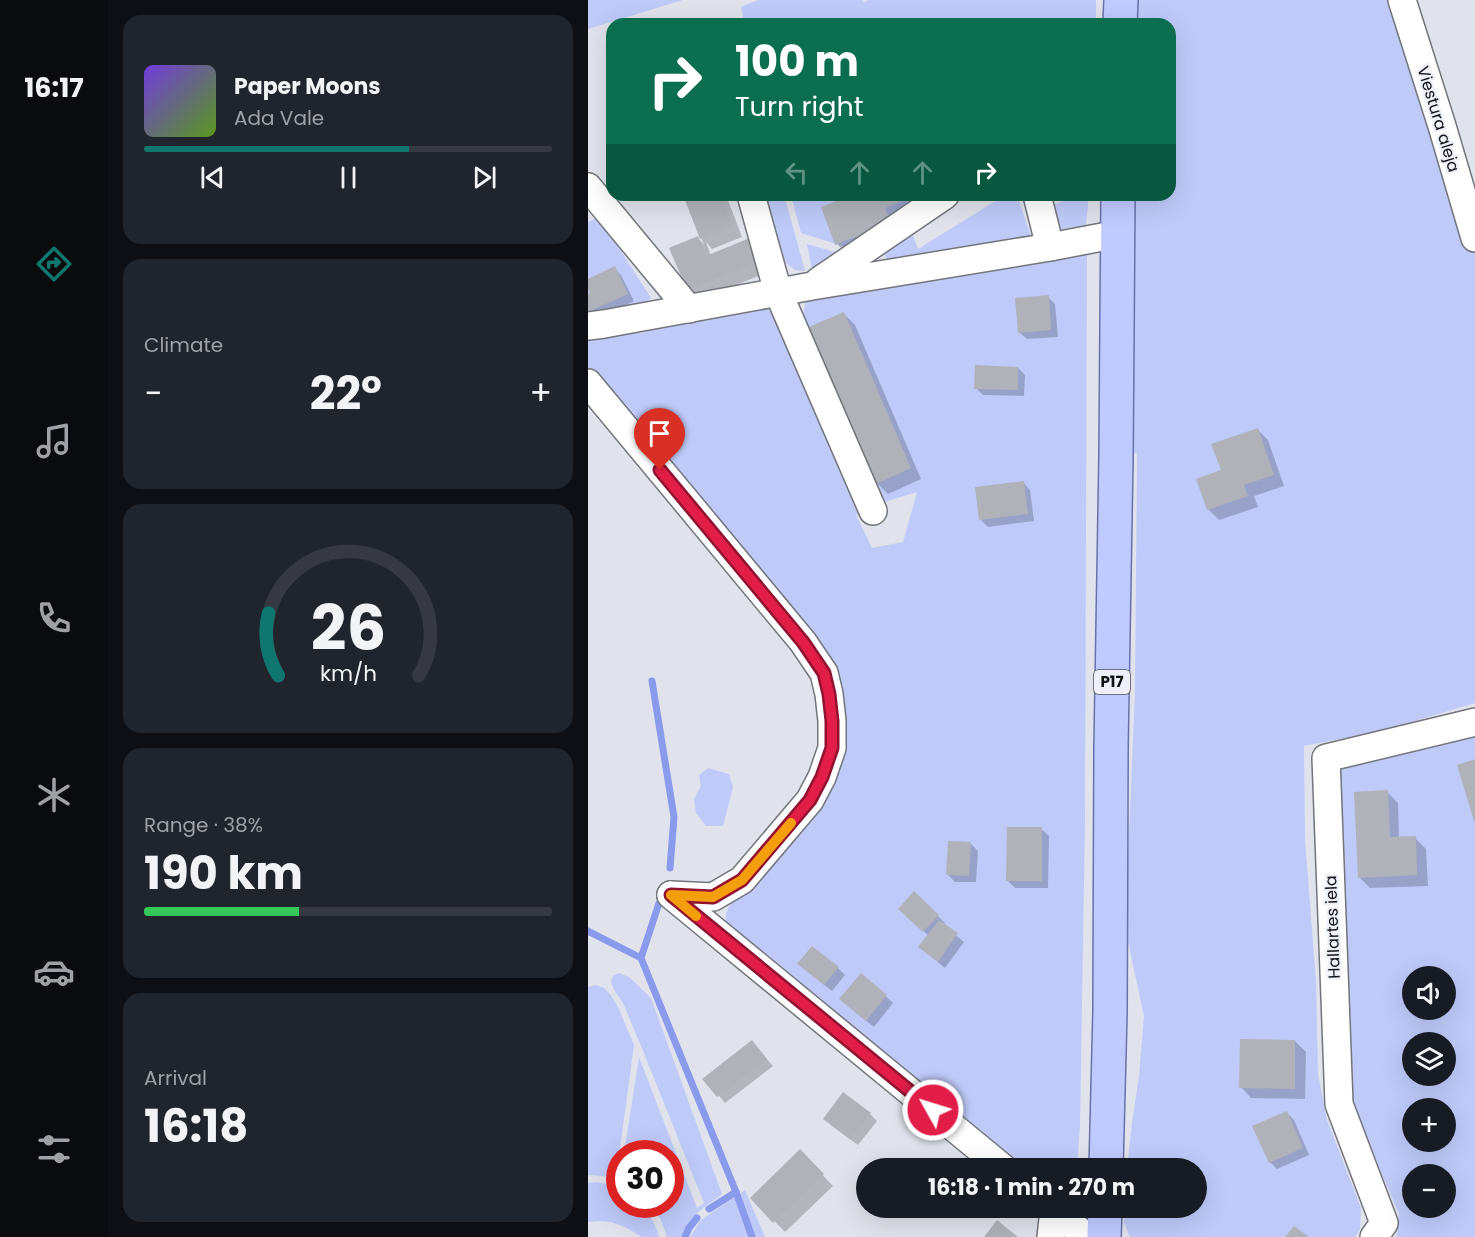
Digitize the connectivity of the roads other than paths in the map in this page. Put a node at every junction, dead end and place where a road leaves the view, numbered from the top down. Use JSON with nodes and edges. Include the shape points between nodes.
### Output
{"nodes":[{"id":1,"x":1121,"y":0,"type":"edge"},
{"id":2,"x":1402,"y":0,"type":"edge"},
{"id":3,"x":1120,"y":18,"type":"edge"},
{"id":4,"x":588,"y":187,"type":"edge"},
{"id":5,"x":753,"y":201,"type":"edge"},
{"id":6,"x":936,"y":201,"type":"edge"},
{"id":7,"x":1038,"y":201,"type":"edge"},
{"id":8,"x":1118,"y":201,"type":"edge"},
{"id":9,"x":1118,"y":234,"type":"junction"},
{"id":10,"x":1475,"y":238,"type":"edge"},
{"id":11,"x":1050,"y":247,"type":"junction"},
{"id":12,"x":812,"y":286,"type":"junction"},
{"id":13,"x":778,"y":292,"type":"junction"},
{"id":14,"x":689,"y":309,"type":"junction"},
{"id":15,"x":588,"y":326,"type":"edge"},
{"id":16,"x":588,"y":383,"type":"edge"},
{"id":17,"x":873,"y":511,"type":"dead end"},
{"id":18,"x":1475,"y":722,"type":"edge"},
{"id":19,"x":992,"y":1158,"type":"edge"},
{"id":20,"x":1106,"y":1158,"type":"edge"},
{"id":21,"x":1052,"y":1218,"type":"edge"},
{"id":22,"x":1063,"y":1218,"type":"edge"},
{"id":23,"x":1105,"y":1218,"type":"edge"},
{"id":24,"x":1051,"y":1237,"type":"edge"},
{"id":25,"x":1087,"y":1237,"type":"edge"},
{"id":26,"x":1104,"y":1237,"type":"edge"},
{"id":27,"x":1374,"y":1237,"type":"edge"}],
"edges":[{"from":1,"to":3,"type":"main road"},
{"from":2,"to":10,"type":"street","name":"Viestura aleja"},
{"from":4,"to":14,"type":"street"},
{"from":5,"to":13,"type":"street"},
{"from":6,"to":12,"type":"street"},
{"from":7,"to":11,"type":"street"},
{"from":8,"to":9,"type":"main road","number":"P17"},
{"from":9,"to":11,"type":"street"},
{"from":9,"to":20,"type":"main road","number":"P17"},
{"from":11,"to":12,"type":"street"},
{"from":12,"to":13,"type":"street"},
{"from":13,"to":14,"type":"street"},
{"from":13,"to":17,"type":"street"},
{"from":14,"to":15,"type":"street"},
{"from":16,"to":19,"type":"street","via":[[803,642],[824,673],[829,694],[832,748],[810,800],[742,880],[713,897],[671,895]]},
{"from":18,"to":27,"type":"street","name":"Hallartes iela","via":[[1326,758],[1339,1104],[1384,1223]]},
{"from":21,"to":24,"type":"street"},
{"from":22,"to":25,"type":"street"},
{"from":23,"to":26,"type":"main road"}]}
